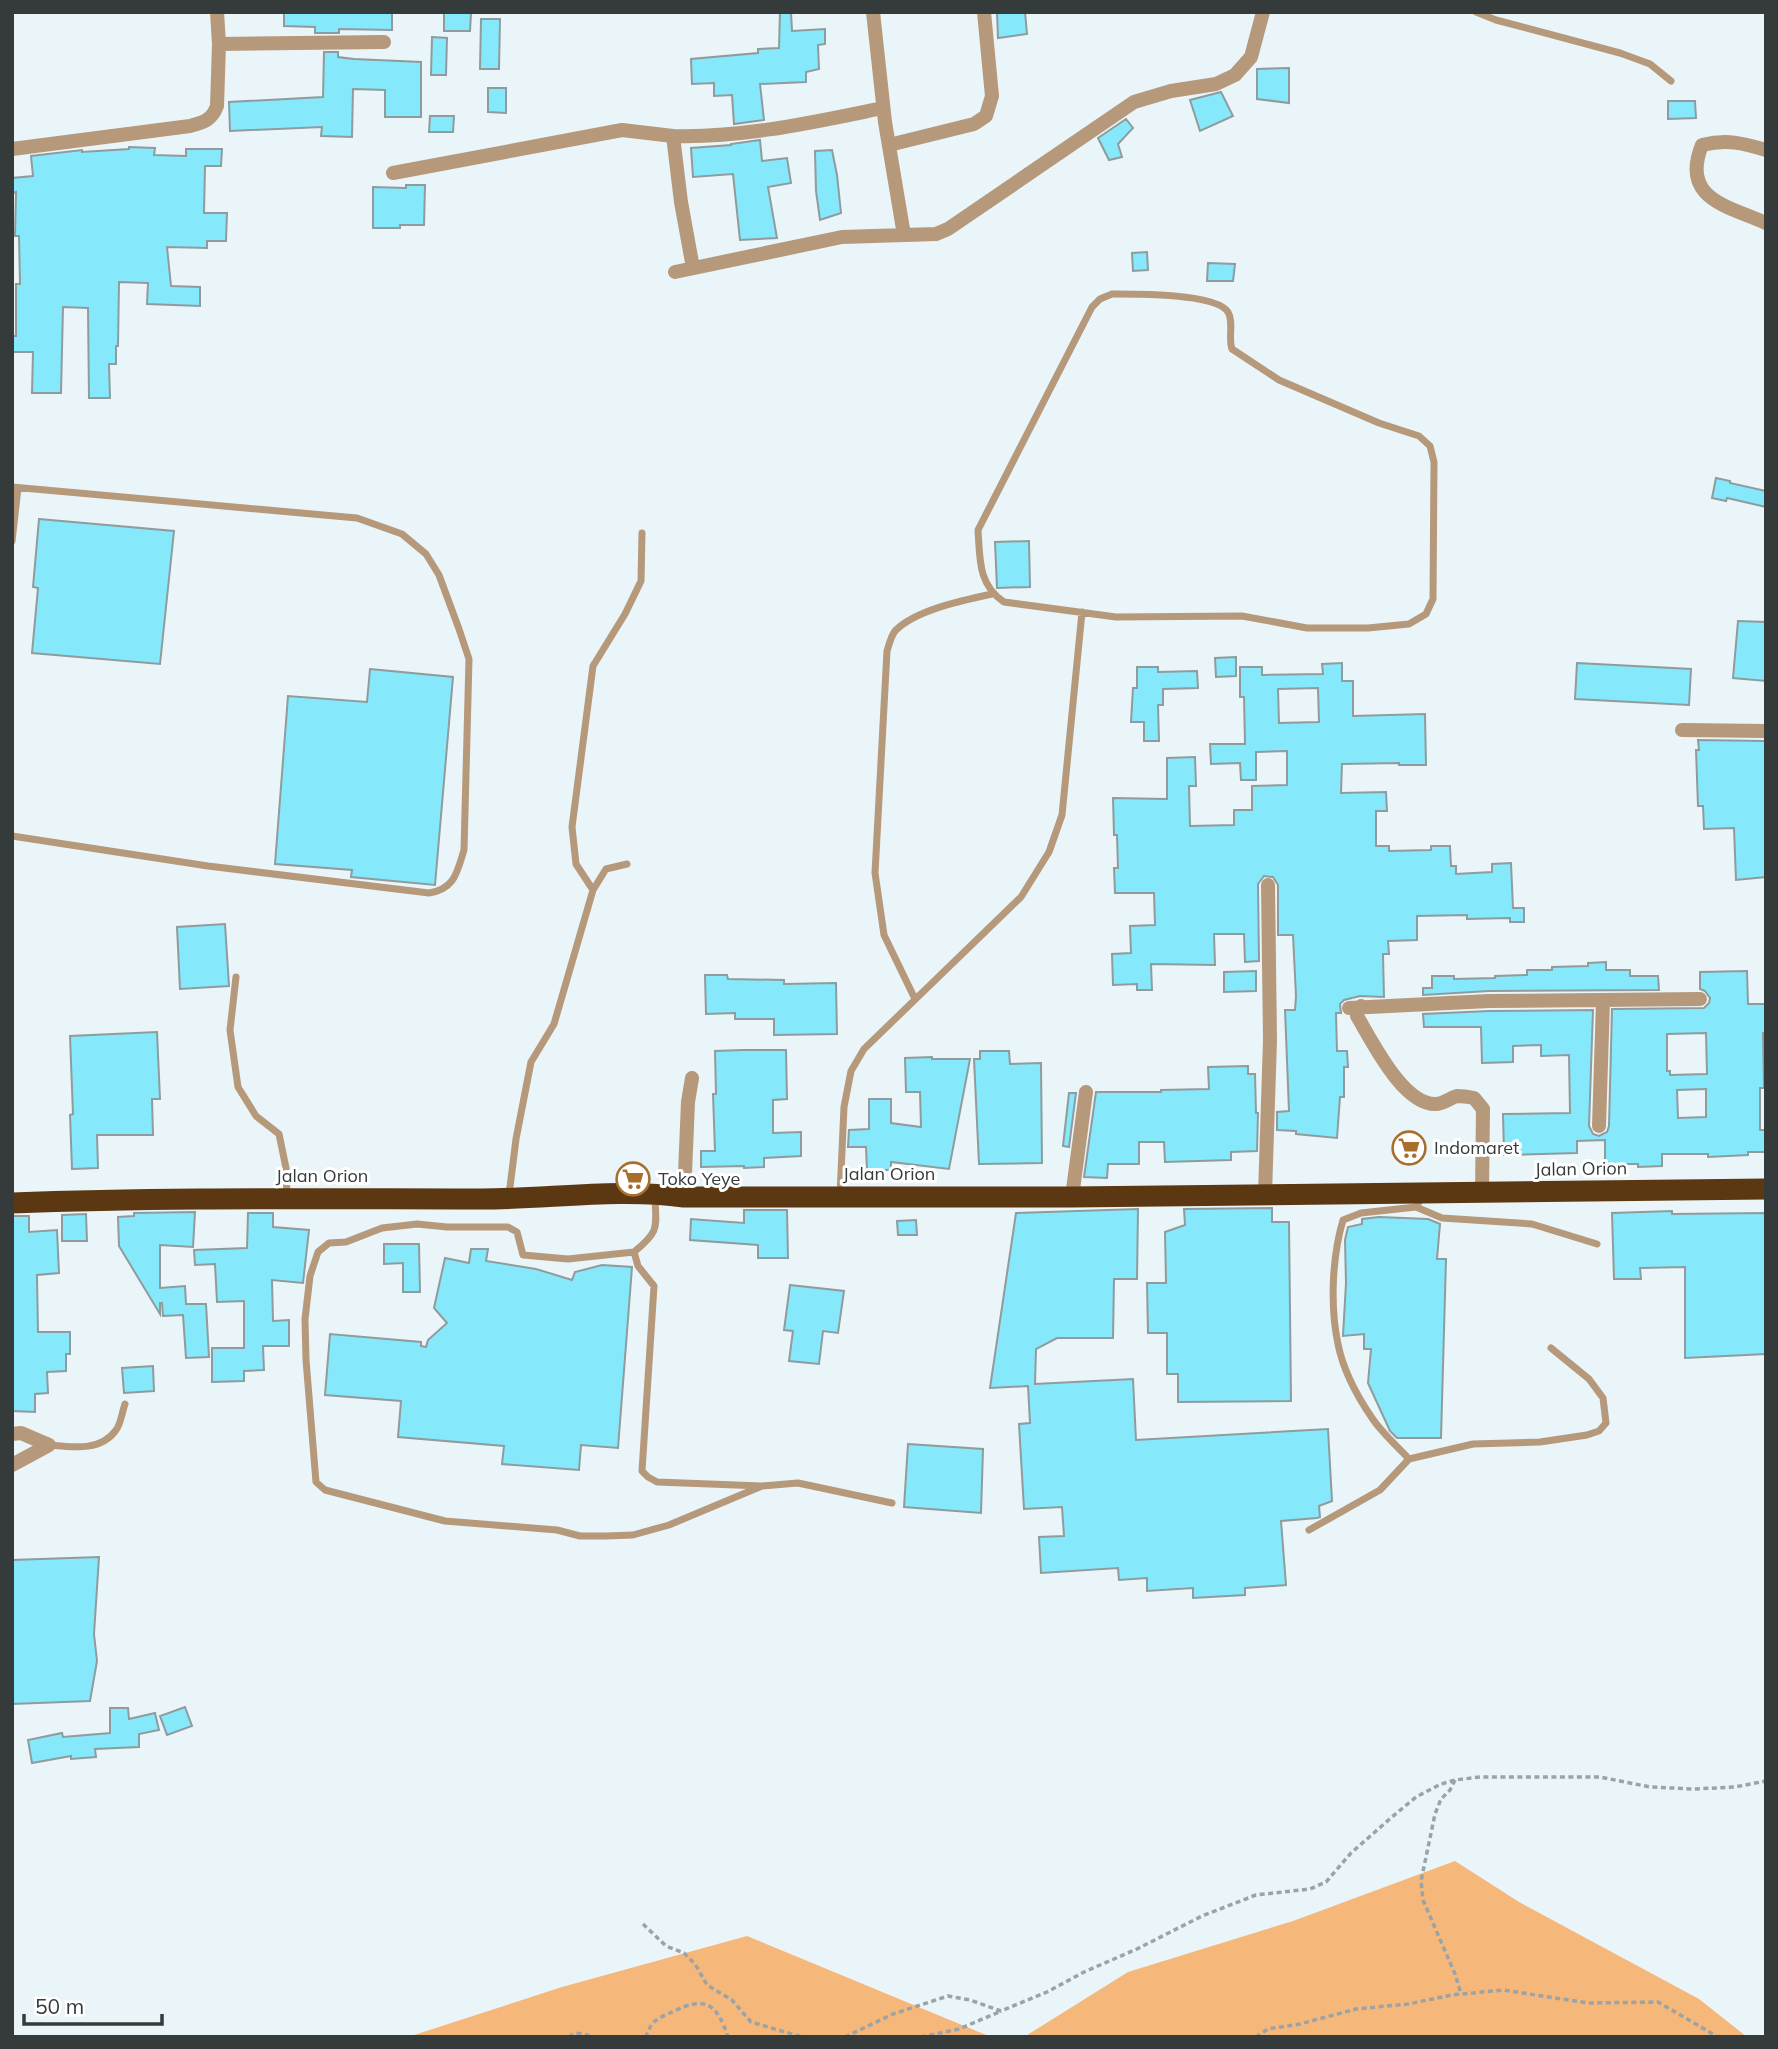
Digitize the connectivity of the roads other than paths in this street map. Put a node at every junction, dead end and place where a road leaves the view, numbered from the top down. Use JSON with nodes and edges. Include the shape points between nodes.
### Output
{"nodes":[{"id":1,"x":217,"y":12,"type":"edge"},
{"id":2,"x":873,"y":12,"type":"edge"},
{"id":3,"x":984,"y":12,"type":"edge"},
{"id":4,"x":1263,"y":12,"type":"edge"},
{"id":5,"x":1476,"y":12,"type":"edge"},
{"id":6,"x":384,"y":42,"type":"dead end"},
{"id":7,"x":219,"y":44,"type":"junction"},
{"id":8,"x":1671,"y":80,"type":"dead end"},
{"id":9,"x":883,"y":108,"type":"junction"},
{"id":10,"x":673,"y":136,"type":"junction"},
{"id":11,"x":889,"y":145,"type":"junction"},
{"id":12,"x":12,"y":149,"type":"edge"},
{"id":13,"x":1766,"y":150,"type":"edge"},
{"id":14,"x":393,"y":173,"type":"dead end"},
{"id":15,"x":1766,"y":223,"type":"edge"},
{"id":16,"x":904,"y":235,"type":"junction"},
{"id":17,"x":693,"y":268,"type":"junction"},
{"id":18,"x":675,"y":272,"type":"dead end"},
{"id":19,"x":15,"y":487,"type":"edge"},
{"id":20,"x":642,"y":533,"type":"dead end"},
{"id":21,"x":12,"y":541,"type":"edge"},
{"id":22,"x":992,"y":594,"type":"junction"},
{"id":23,"x":1082,"y":612,"type":"junction"},
{"id":24,"x":1682,"y":730,"type":"dead end"},
{"id":25,"x":1766,"y":731,"type":"edge"},
{"id":26,"x":12,"y":836,"type":"edge"},
{"id":27,"x":626,"y":864,"type":"dead end"},
{"id":28,"x":1268,"y":885,"type":"dead end"},
{"id":29,"x":593,"y":890,"type":"junction"},
{"id":30,"x":236,"y":977,"type":"dead end"},
{"id":31,"x":915,"y":999,"type":"junction"},
{"id":32,"x":1700,"y":999,"type":"dead end"},
{"id":33,"x":1603,"y":1001,"type":"junction"},
{"id":34,"x":692,"y":1078,"type":"dead end"},
{"id":35,"x":1086,"y":1092,"type":"dead end"},
{"id":36,"x":1600,"y":1126,"type":"dead end"},
{"id":37,"x":1766,"y":1189,"type":"edge"},
{"id":38,"x":655,"y":1193,"type":"junction"},
{"id":39,"x":1482,"y":1193,"type":"junction"},
{"id":40,"x":1265,"y":1194,"type":"junction"},
{"id":41,"x":684,"y":1197,"type":"junction"},
{"id":42,"x":840,"y":1197,"type":"junction"},
{"id":43,"x":1072,"y":1198,"type":"junction"},
{"id":44,"x":287,"y":1199,"type":"junction"},
{"id":45,"x":508,"y":1199,"type":"junction"},
{"id":46,"x":1420,"y":1199,"type":"junction"},
{"id":47,"x":12,"y":1203,"type":"edge"},
{"id":48,"x":1597,"y":1244,"type":"dead end"},
{"id":49,"x":634,"y":1252,"type":"junction"},
{"id":50,"x":1551,"y":1348,"type":"dead end"},
{"id":51,"x":125,"y":1404,"type":"dead end"},
{"id":52,"x":12,"y":1434,"type":"edge"},
{"id":53,"x":49,"y":1445,"type":"junction"},
{"id":54,"x":1409,"y":1459,"type":"junction"},
{"id":55,"x":12,"y":1465,"type":"edge"},
{"id":56,"x":762,"y":1486,"type":"junction"},
{"id":57,"x":892,"y":1503,"type":"dead end"},
{"id":58,"x":1309,"y":1530,"type":"dead end"}],
"edges":[{"from":1,"to":7,"type":"street"},
{"from":2,"to":9,"type":"street"},
{"from":3,"to":11,"type":"street","via":[[992,96],[986,116],[974,124]]},
{"from":4,"to":16,"type":"street","via":[[1251,57],[1236,75],[1216,85],[1135,102],[948,229]]},
{"from":5,"to":8,"type":"lane","via":[[1630,57],[1650,64]]},
{"from":6,"to":7,"type":"street"},
{"from":7,"to":12,"type":"street","via":[[217,106],[206,122]]},
{"from":9,"to":10,"type":"street","via":[[728,135]]},
{"from":9,"to":11,"type":"street"},
{"from":10,"to":14,"type":"street","via":[[622,130]]},
{"from":10,"to":17,"type":"street"},
{"from":11,"to":16,"type":"street"},
{"from":13,"to":15,"type":"street","via":[[1732,141],[1716,142],[1702,145],[1696,159],[1699,184],[1710,199]]},
{"from":16,"to":17,"type":"street","via":[[842,237]]},
{"from":17,"to":18,"type":"street"},
{"from":19,"to":21,"type":"lane"},
{"from":19,"to":26,"type":"lane","via":[[357,518],[402,534],[426,554],[439,575],[469,659],[464,850],[454,878],[439,891],[208,866]]},
{"from":20,"to":29,"type":"lane","via":[[641,581],[593,667],[572,827],[576,864]]},
{"from":22,"to":23,"type":"lane","via":[[1004,602]]},
{"from":22,"to":23,"type":"lane","via":[[980,566],[978,530],[1092,307],[1112,294],[1183,296],[1221,306],[1230,320],[1232,349],[1279,380],[1419,436],[1430,446],[1434,462],[1433,599],[1426,614],[1409,624],[1307,628],[1242,616],[1116,617]]},
{"from":22,"to":31,"type":"lane","via":[[911,619],[893,632],[887,651],[875,873],[884,935]]},
{"from":23,"to":31,"type":"lane","via":[[1062,815],[1049,852],[1021,897]]},
{"from":24,"to":25,"type":"street"},
{"from":27,"to":29,"type":"lane","via":[[606,869]]},
{"from":28,"to":40,"type":"street","via":[[1270,1040]]},
{"from":29,"to":45,"type":"lane","via":[[554,1024],[531,1062]]},
{"from":30,"to":44,"type":"lane","via":[[230,1030],[238,1087],[256,1116],[279,1134]]},
{"from":31,"to":42,"type":"lane","via":[[863,1049],[851,1071],[844,1107]]},
{"from":32,"to":33,"type":"street"},
{"from":33,"to":36,"type":"street"},
{"from":33,"to":39,"type":"street","via":[[1355,1007],[1386,1064],[1410,1093],[1438,1105],[1456,1096],[1474,1098],[1483,1109]]},
{"from":34,"to":41,"type":"street"},
{"from":35,"to":43,"type":"street"},
{"from":37,"to":39,"type":"highway","name":"Jalan Orion"},
{"from":38,"to":41,"type":"highway","name":"Jalan Orion"},
{"from":38,"to":45,"type":"highway","name":"Jalan Orion"},
{"from":38,"to":49,"type":"lane","via":[[657,1228]]},
{"from":39,"to":46,"type":"highway","name":"Jalan Orion"},
{"from":40,"to":43,"type":"highway","name":"Jalan Orion"},
{"from":40,"to":46,"type":"highway","name":"Jalan Orion"},
{"from":41,"to":42,"type":"highway","name":"Jalan Orion"},
{"from":42,"to":43,"type":"highway","name":"Jalan Orion"},
{"from":44,"to":45,"type":"highway","name":"Jalan Orion"},
{"from":44,"to":47,"type":"highway","name":"Jalan Orion"},
{"from":46,"to":48,"type":"lane","via":[[1442,1218],[1532,1224]]},
{"from":46,"to":54,"type":"lane","via":[[1343,1220],[1333,1291],[1338,1344],[1347,1375],[1373,1420]]},
{"from":49,"to":56,"type":"lane","via":[[653,1286],[642,1471],[657,1482]]},
{"from":49,"to":56,"type":"lane","via":[[568,1259],[523,1255],[517,1232],[508,1227],[417,1224],[329,1243],[318,1252],[310,1276],[305,1319],[316,1482],[325,1490],[445,1521],[580,1536],[633,1535]]},
{"from":50,"to":54,"type":"lane","via":[[1589,1378],[1604,1398],[1606,1423],[1599,1432],[1539,1442],[1473,1444]]},
{"from":51,"to":53,"type":"lane","via":[[116,1430],[97,1445]]},
{"from":52,"to":53,"type":"street","via":[[21,1433]]},
{"from":53,"to":55,"type":"street"},
{"from":54,"to":58,"type":"lane","via":[[1380,1490]]},
{"from":56,"to":57,"type":"lane","via":[[799,1483]]}]}
